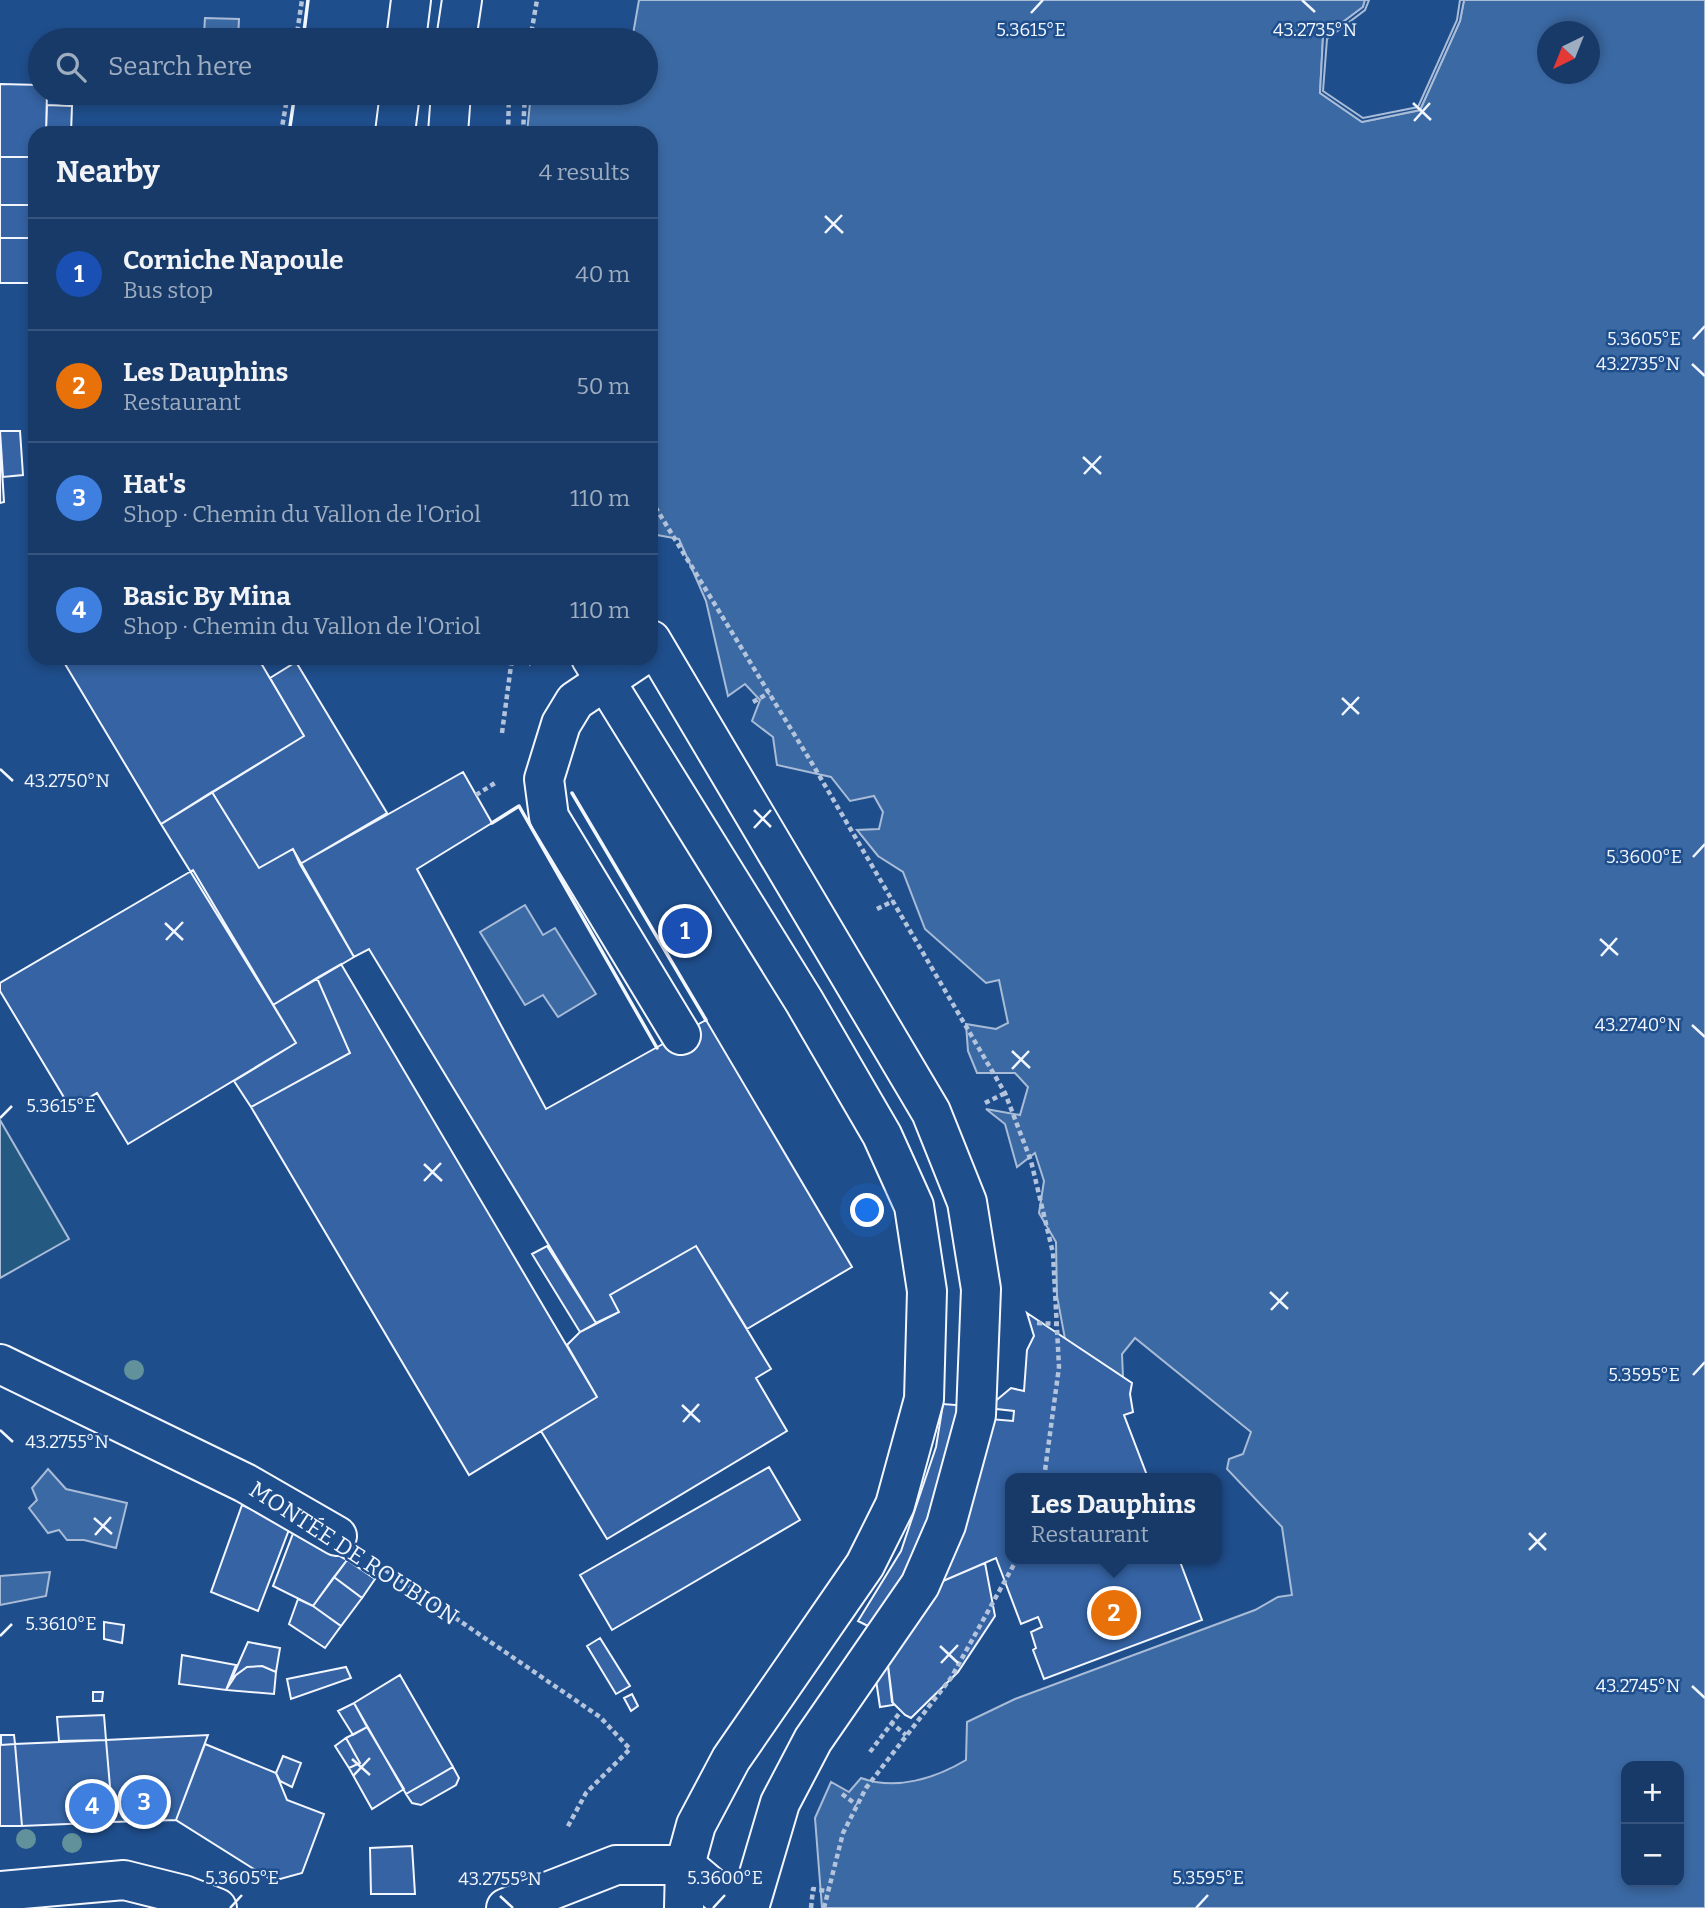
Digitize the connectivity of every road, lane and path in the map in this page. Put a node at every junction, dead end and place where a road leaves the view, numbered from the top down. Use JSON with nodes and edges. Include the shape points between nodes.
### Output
{"nodes":[{"id":1,"x":302,"y":0,"type":"edge"},
{"id":2,"x":411,"y":0,"type":"edge"},
{"id":3,"x":462,"y":0,"type":"edge"},
{"id":4,"x":537,"y":0,"type":"edge"},
{"id":5,"x":298,"y":28,"type":"edge"},
{"id":6,"x":408,"y":28,"type":"edge"},
{"id":7,"x":458,"y":28,"type":"edge"},
{"id":8,"x":532,"y":28,"type":"edge"},
{"id":9,"x":286,"y":105,"type":"edge"},
{"id":10,"x":398,"y":105,"type":"edge"},
{"id":11,"x":450,"y":105,"type":"edge"},
{"id":12,"x":509,"y":105,"type":"edge"},
{"id":13,"x":524,"y":105,"type":"edge"},
{"id":14,"x":282,"y":126,"type":"edge"},
{"id":15,"x":396,"y":126,"type":"edge"},
{"id":16,"x":449,"y":126,"type":"edge"},
{"id":17,"x":508,"y":126,"type":"edge"},
{"id":18,"x":523,"y":126,"type":"edge"},
{"id":19,"x":658,"y":664,"type":"edge"},
{"id":20,"x":511,"y":665,"type":"edge"},
{"id":21,"x":598,"y":669,"type":"edge"},
{"id":22,"x":769,"y":693,"type":"dead end"},
{"id":23,"x":754,"y":702,"type":"dead end"},
{"id":24,"x":501,"y":741,"type":"dead end"},
{"id":25,"x":497,"y":769,"type":"dead end"},
{"id":26,"x":476,"y":795,"type":"dead end"},
{"id":27,"x":893,"y":901,"type":"dead end"},
{"id":28,"x":877,"y":909,"type":"dead end"},
{"id":29,"x":681,"y":1035,"type":"dead end"},
{"id":30,"x":1005,"y":1093,"type":"dead end"},
{"id":31,"x":985,"y":1103,"type":"dead end"},
{"id":32,"x":1037,"y":1323,"type":"dead end"},
{"id":33,"x":1059,"y":1324,"type":"dead end"},
{"id":34,"x":0,"y":1364,"type":"edge"},
{"id":35,"x":337,"y":1536,"type":"joint"},
{"id":36,"x":1014,"y":1564,"type":"edge"},
{"id":37,"x":901,"y":1711,"type":"dead end"},
{"id":38,"x":882,"y":1715,"type":"dead end"},
{"id":39,"x":886,"y":1731,"type":"dead end"},
{"id":40,"x":906,"y":1735,"type":"junction"},
{"id":41,"x":845,"y":1789,"type":"dead end"},
{"id":42,"x":857,"y":1805,"type":"junction"},
{"id":43,"x":568,"y":1839,"type":"dead end"},
{"id":44,"x":685,"y":1865,"type":"junction"},
{"id":45,"x":0,"y":1891,"type":"edge"},
{"id":46,"x":827,"y":1891,"type":"junction"},
{"id":47,"x":217,"y":1908,"type":"edge"},
{"id":48,"x":506,"y":1908,"type":"edge"},
{"id":49,"x":684,"y":1908,"type":"edge"},
{"id":50,"x":736,"y":1908,"type":"edge"},
{"id":51,"x":749,"y":1908,"type":"edge"},
{"id":52,"x":811,"y":1908,"type":"edge"},
{"id":53,"x":824,"y":1908,"type":"edge"}],
"edges":[{"from":1,"to":5,"type":"path"},
{"from":2,"to":6,"type":"main road"},
{"from":3,"to":7,"type":"main road"},
{"from":4,"to":8,"type":"path"},
{"from":9,"to":14,"type":"path"},
{"from":10,"to":15,"type":"main road"},
{"from":11,"to":16,"type":"main road"},
{"from":12,"to":17,"type":"path"},
{"from":13,"to":18,"type":"path"},
{"from":19,"to":51,"type":"main road","via":[[931,1112],[967,1202],[981,1289],[976,1415],[946,1525],[920,1585],[813,1740],[780,1803]]},
{"from":20,"to":24,"type":"path"},
{"from":21,"to":29,"type":"main road","via":[[561,724],[544,779],[550,817]]},
{"from":21,"to":44,"type":"main road","via":[[882,1135],[914,1206],[927,1291],[924,1399],[895,1506],[865,1565],[731,1759],[696,1825]]},
{"from":22,"to":23,"type":"path"},
{"from":25,"to":26,"type":"path","via":[[496,783]]},
{"from":27,"to":28,"type":"path"},
{"from":30,"to":31,"type":"path"},
{"from":32,"to":33,"type":"path"},
{"from":34,"to":35,"type":"main road","name":"MONTÉE DE ROUBION","via":[[246,1483]]},
{"from":35,"to":43,"type":"path","name":"MONTÉE DE ROUBION","via":[[600,1717],[630,1749],[586,1793],[566,1829]]},
{"from":36,"to":40,"type":"path","via":[[951,1678]]},
{"from":37,"to":39,"type":"path"},
{"from":38,"to":40,"type":"path"},
{"from":40,"to":42,"type":"path"},
{"from":41,"to":42,"type":"path","via":[[841,1795]]},
{"from":42,"to":46,"type":"path","via":[[843,1833]]},
{"from":44,"to":48,"type":"main road","via":[[616,1865]]},
{"from":44,"to":49,"type":"main road"},
{"from":44,"to":50,"type":"main road"},
{"from":45,"to":47,"type":"main road","via":[[124,1880]]},
{"from":46,"to":52,"type":"path","via":[[813,1889]]},
{"from":46,"to":53,"type":"path"}]}
